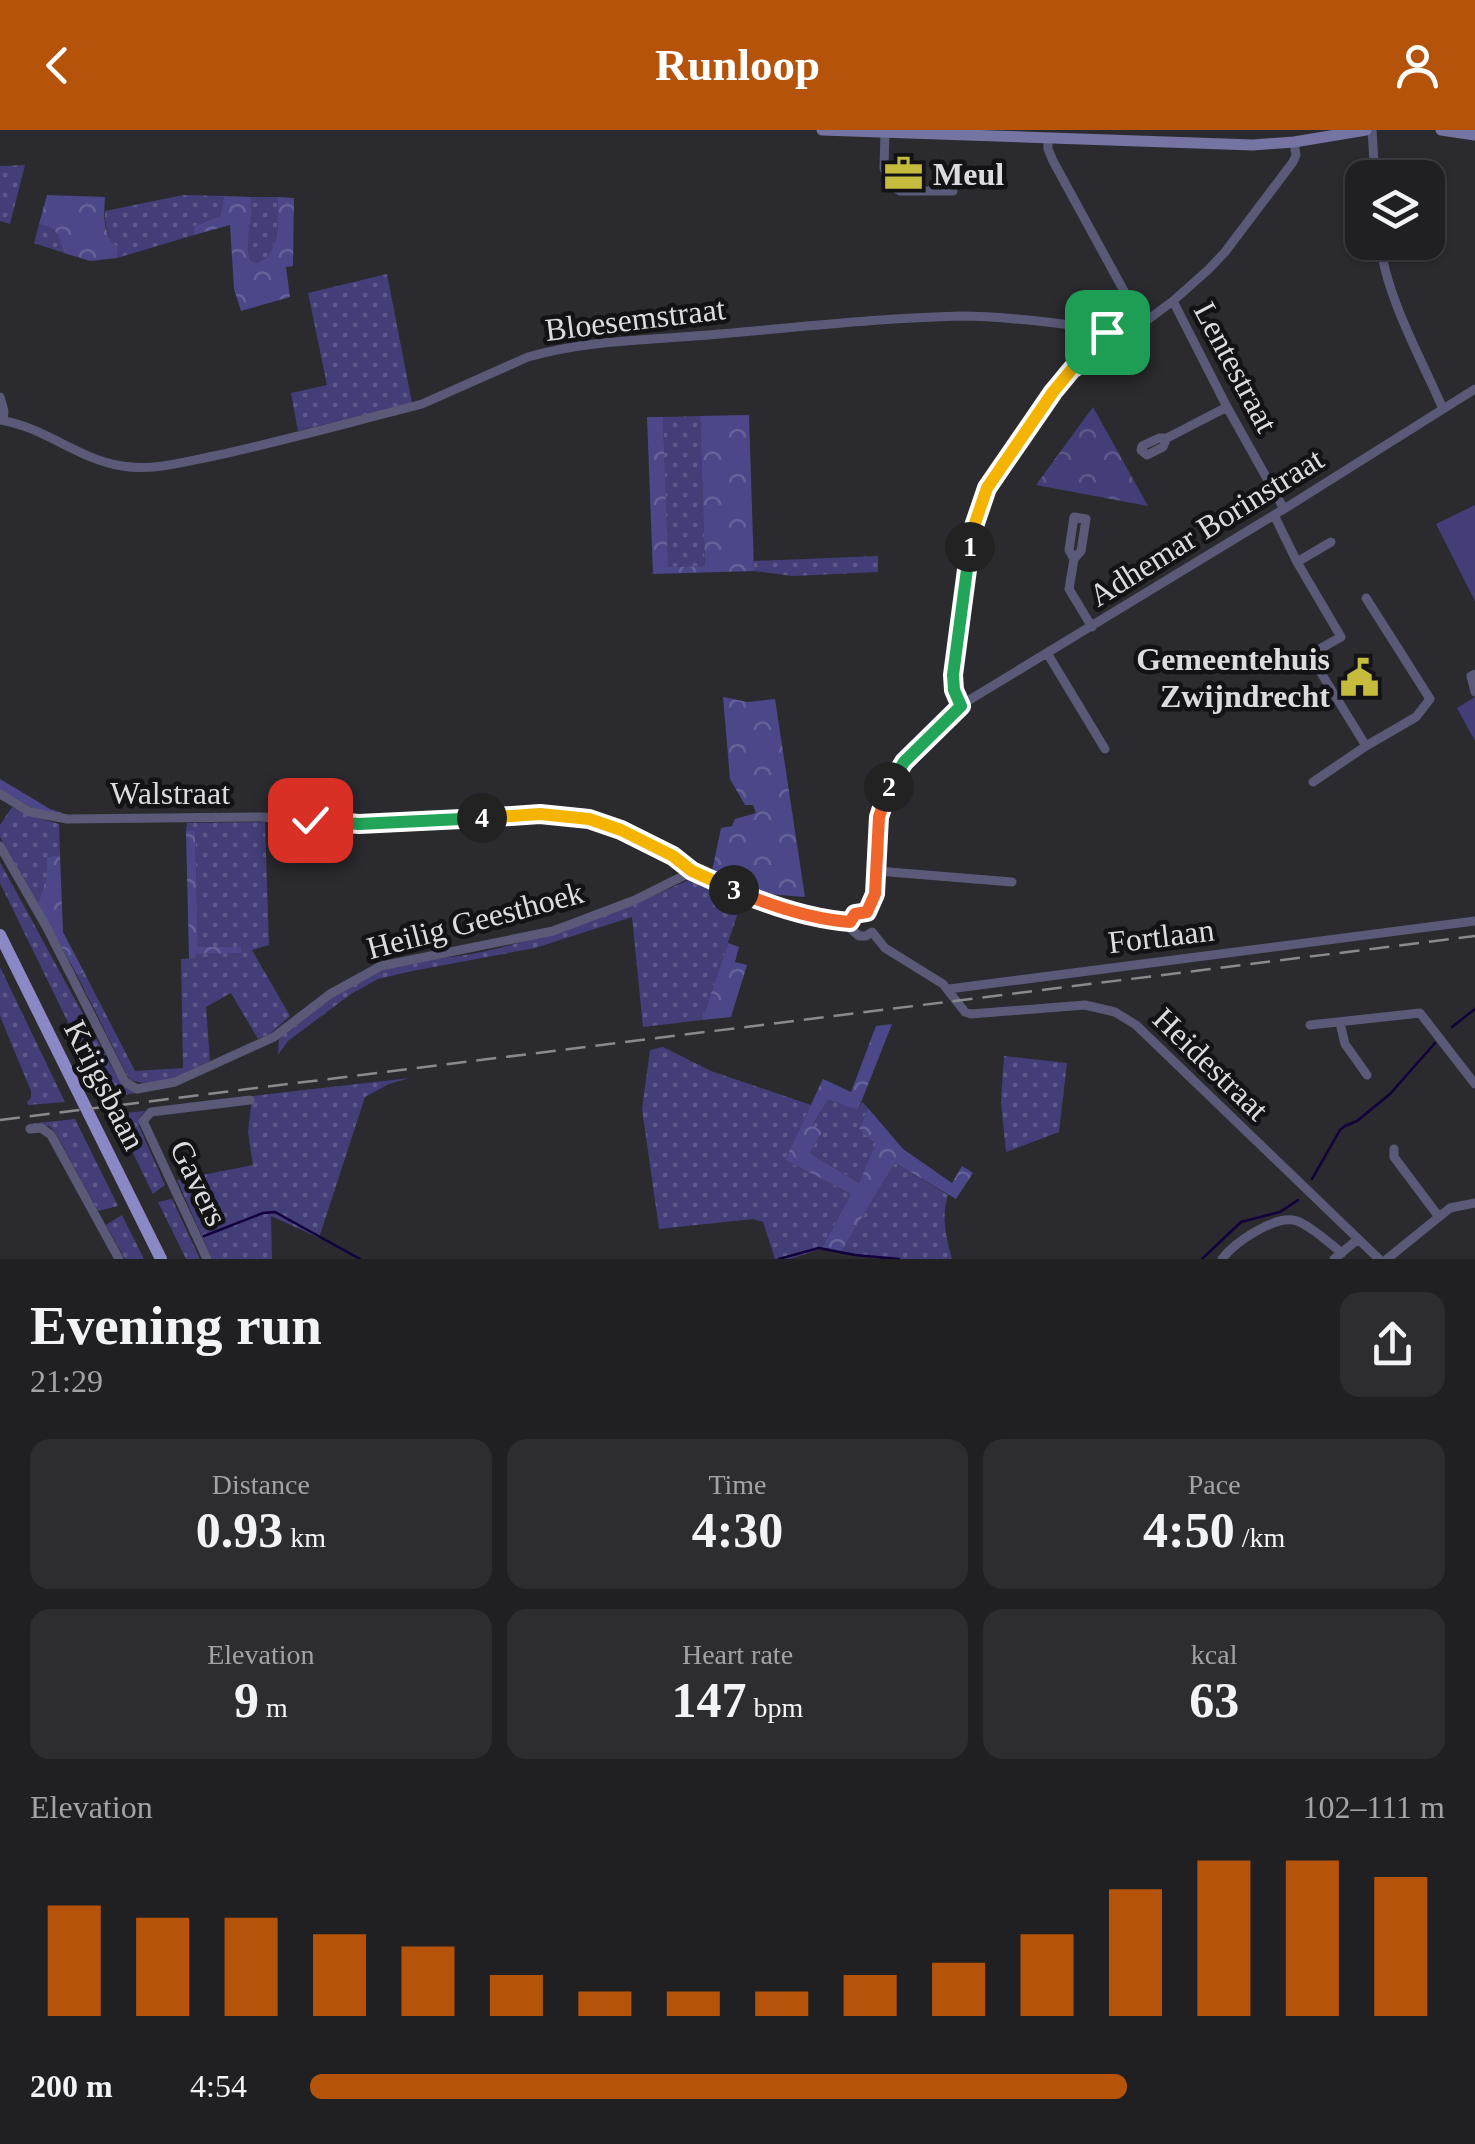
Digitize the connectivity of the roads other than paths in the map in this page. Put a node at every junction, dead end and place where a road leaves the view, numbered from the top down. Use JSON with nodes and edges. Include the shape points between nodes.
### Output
{"nodes":[{"id":1,"x":822,"y":130,"type":"edge"},
{"id":2,"x":1369,"y":130,"type":"edge"},
{"id":3,"x":1441,"y":130,"type":"edge"},
{"id":4,"x":885,"y":132,"type":"junction"},
{"id":5,"x":1475,"y":135,"type":"edge"},
{"id":6,"x":1048,"y":138,"type":"junction"},
{"id":7,"x":1294,"y":142,"type":"junction"},
{"id":8,"x":1373,"y":160,"type":"edge"},
{"id":9,"x":953,"y":191,"type":"dead end"},
{"id":10,"x":1383,"y":260,"type":"edge"},
{"id":11,"x":1173,"y":301,"type":"junction"},
{"id":12,"x":1142,"y":324,"type":"junction"},
{"id":13,"x":1115,"y":342,"type":"junction"},
{"id":14,"x":1475,"y":389,"type":"edge"},
{"id":15,"x":0,"y":397,"type":"edge"},
{"id":16,"x":1227,"y":407,"type":"junction"},
{"id":17,"x":1443,"y":409,"type":"junction"},
{"id":18,"x":1,"y":420,"type":"edge"},
{"id":19,"x":1167,"y":438,"type":"dead end"},
{"id":20,"x":1284,"y":509,"type":"junction"},
{"id":21,"x":1274,"y":515,"type":"junction"},
{"id":22,"x":1331,"y":542,"type":"dead end"},
{"id":23,"x":1074,"y":558,"type":"dead end"},
{"id":24,"x":1297,"y":562,"type":"junction"},
{"id":25,"x":1366,"y":598,"type":"dead end"},
{"id":26,"x":1092,"y":627,"type":"junction"},
{"id":27,"x":1047,"y":654,"type":"junction"},
{"id":28,"x":1310,"y":655,"type":"junction"},
{"id":29,"x":1282,"y":670,"type":"dead end"},
{"id":30,"x":1475,"y":674,"type":"edge"},
{"id":31,"x":1475,"y":692,"type":"edge"},
{"id":32,"x":961,"y":706,"type":"junction"},
{"id":33,"x":1366,"y":746,"type":"junction"},
{"id":34,"x":1105,"y":749,"type":"dead end"},
{"id":35,"x":1313,"y":782,"type":"dead end"},
{"id":36,"x":0,"y":794,"type":"edge"},
{"id":37,"x":0,"y":846,"type":"edge"},
{"id":38,"x":692,"y":871,"type":"junction"},
{"id":39,"x":877,"y":871,"type":"junction"},
{"id":40,"x":1012,"y":882,"type":"dead end"},
{"id":41,"x":872,"y":921,"type":"junction"},
{"id":42,"x":1475,"y":921,"type":"edge"},
{"id":43,"x":850,"y":922,"type":"junction"},
{"id":44,"x":0,"y":935,"type":"edge"},
{"id":45,"x":949,"y":989,"type":"junction"},
{"id":46,"x":1340,"y":1024,"type":"junction"},
{"id":47,"x":1310,"y":1025,"type":"dead end"},
{"id":48,"x":1367,"y":1075,"type":"dead end"},
{"id":49,"x":1475,"y":1084,"type":"edge"},
{"id":50,"x":250,"y":1100,"type":"dead end"},
{"id":51,"x":30,"y":1129,"type":"dead end"},
{"id":52,"x":1394,"y":1149,"type":"dead end"},
{"id":53,"x":1475,"y":1203,"type":"edge"},
{"id":54,"x":1439,"y":1218,"type":"junction"},
{"id":55,"x":1357,"y":1240,"type":"junction"},
{"id":56,"x":1338,"y":1256,"type":"edge"},
{"id":57,"x":119,"y":1259,"type":"edge"},
{"id":58,"x":162,"y":1259,"type":"edge"},
{"id":59,"x":207,"y":1259,"type":"edge"},
{"id":60,"x":1222,"y":1259,"type":"edge"},
{"id":61,"x":1379,"y":1259,"type":"edge"},
{"id":62,"x":1386,"y":1259,"type":"edge"}],
"edges":[{"from":1,"to":4,"type":"main road"},
{"from":2,"to":7,"type":"main road"},
{"from":2,"to":8,"type":"street"},
{"from":3,"to":5,"type":"main road"},
{"from":4,"to":6,"type":"main road"},
{"from":4,"to":9,"type":"street","via":[[890,186]]},
{"from":6,"to":7,"type":"main road"},
{"from":6,"to":12,"type":"street","via":[[1053,161]]},
{"from":7,"to":11,"type":"street","via":[[1293,162],[1225,252]]},
{"from":10,"to":17,"type":"street"},
{"from":11,"to":12,"type":"street"},
{"from":11,"to":16,"type":"street","name":"Lentestraat"},
{"from":12,"to":13,"type":"street"},
{"from":13,"to":18,"type":"street","name":"Bloesemstraat","via":[[1098,328],[962,316],[598,344],[528,357],[422,404],[146,468],[85,456],[25,424]]},
{"from":13,"to":32,"type":"street","via":[[1072,369],[987,488],[972,532],[953,675]]},
{"from":14,"to":17,"type":"street","name":"Adhemar Borinstraat"},
{"from":15,"to":18,"type":"street","name":"Bloesemstraat"},
{"from":16,"to":19,"type":"street"},
{"from":16,"to":20,"type":"street","name":"Lentestraat"},
{"from":17,"to":20,"type":"street","name":"Adhemar Borinstraat"},
{"from":20,"to":21,"type":"street","name":"Adhemar Borinstraat"},
{"from":21,"to":24,"type":"street"},
{"from":21,"to":26,"type":"street","name":"Adhemar Borinstraat"},
{"from":22,"to":24,"type":"street"},
{"from":23,"to":26,"type":"street","via":[[1069,589]]},
{"from":24,"to":28,"type":"street","via":[[1341,637]]},
{"from":25,"to":33,"type":"street","via":[[1430,699],[1416,717]]},
{"from":26,"to":27,"type":"street","name":"Adhemar Borinstraat"},
{"from":27,"to":32,"type":"street","name":"Adhemar Borinstraat"},
{"from":27,"to":34,"type":"street"},
{"from":28,"to":29,"type":"street"},
{"from":28,"to":33,"type":"street"},
{"from":30,"to":31,"type":"street"},
{"from":32,"to":39,"type":"street","via":[[894,777],[879,817]]},
{"from":33,"to":35,"type":"street"},
{"from":36,"to":38,"type":"street","name":"Walstraat","via":[[30,812],[66,819],[262,817],[359,824],[563,815],[621,830]]},
{"from":37,"to":38,"type":"street","name":"Heilig Geesthoek","via":[[126,1082],[138,1089],[175,1082],[274,1037],[381,966],[553,931]]},
{"from":38,"to":43,"type":"street","via":[[758,901]]},
{"from":39,"to":40,"type":"street"},
{"from":39,"to":41,"type":"street"},
{"from":41,"to":43,"type":"street","via":[[855,914]]},
{"from":41,"to":43,"type":"street","via":[[866,936]]},
{"from":41,"to":45,"type":"street","via":[[885,948]]},
{"from":42,"to":45,"type":"street","name":"Fortlaan"},
{"from":44,"to":58,"type":"main road","name":"Krijgsbaan"},
{"from":45,"to":55,"type":"street","name":"Heidestraat","via":[[970,1014],[1069,1005],[1115,1012]]},
{"from":46,"to":47,"type":"street"},
{"from":46,"to":48,"type":"street"},
{"from":46,"to":49,"type":"street","via":[[1420,1014]]},
{"from":50,"to":59,"type":"street","name":"Gavers","via":[[151,1112],[143,1121]]},
{"from":51,"to":57,"type":"street","via":[[52,1135]]},
{"from":52,"to":54,"type":"street"},
{"from":53,"to":54,"type":"street"},
{"from":54,"to":62,"type":"street"},
{"from":55,"to":56,"type":"street"},
{"from":55,"to":61,"type":"street","name":"Heidestraat"},
{"from":56,"to":60,"type":"street","via":[[1291,1220],[1261,1227]]}]}
